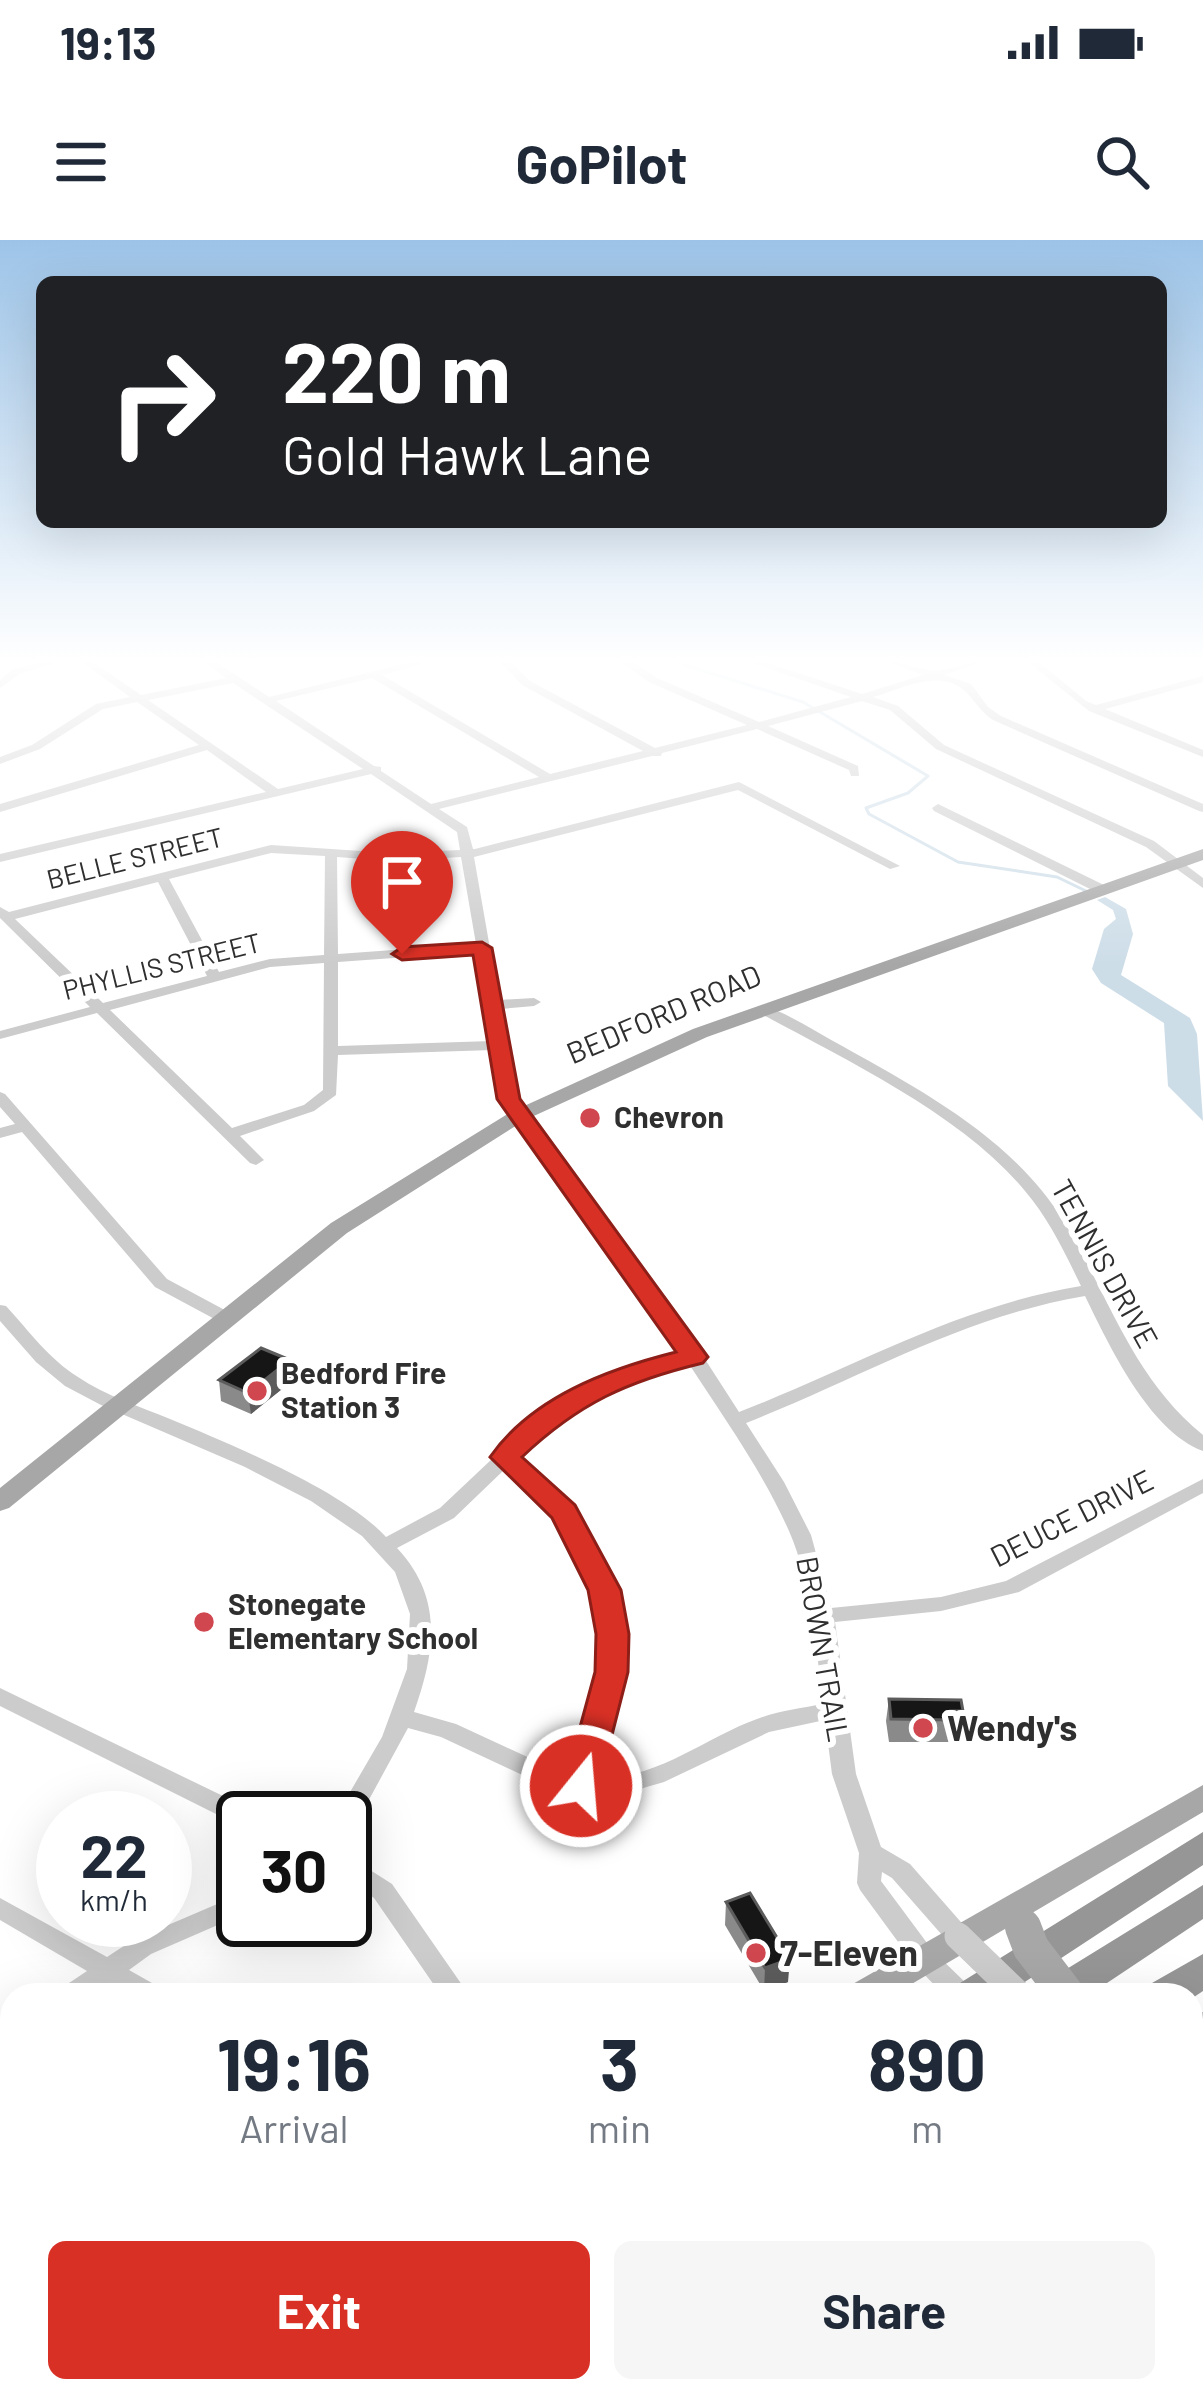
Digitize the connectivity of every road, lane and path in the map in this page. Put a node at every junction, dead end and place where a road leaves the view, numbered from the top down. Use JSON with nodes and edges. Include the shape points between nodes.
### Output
{"nodes":[{"id":1,"x":151,"y":763,"type":"edge"},
{"id":2,"x":233,"y":763,"type":"edge"},
{"id":3,"x":367,"y":763,"type":"edge"},
{"id":4,"x":523,"y":763,"type":"edge"},
{"id":5,"x":619,"y":763,"type":"edge"},
{"id":6,"x":843,"y":763,"type":"edge"},
{"id":7,"x":976,"y":763,"type":"edge"},
{"id":8,"x":1100,"y":763,"type":"edge"},
{"id":9,"x":376,"y":769,"type":"junction"},
{"id":10,"x":855,"y":775,"type":"dead end"},
{"id":11,"x":550,"y":779,"type":"junction"},
{"id":12,"x":276,"y":793,"type":"junction"},
{"id":13,"x":433,"y":807,"type":"junction"},
{"id":14,"x":0,"y":808,"type":"edge"},
{"id":15,"x":938,"y":808,"type":"dead end"},
{"id":16,"x":1203,"y":808,"type":"edge"},
{"id":17,"x":331,"y":852,"type":"junction"},
{"id":18,"x":468,"y":854,"type":"junction"},
{"id":19,"x":1203,"y":854,"type":"edge"},
{"id":20,"x":0,"y":858,"type":"edge"},
{"id":21,"x":1177,"y":863,"type":"junction"},
{"id":22,"x":894,"y":866,"type":"dead end"},
{"id":23,"x":162,"y":877,"type":"junction"},
{"id":24,"x":1203,"y":884,"type":"edge"},
{"id":25,"x":1094,"y":891,"type":"junction"},
{"id":26,"x":3,"y":914,"type":"edge"},
{"id":27,"x":482,"y":948,"type":"junction"},
{"id":28,"x":330,"y":958,"type":"junction"},
{"id":29,"x":214,"y":976,"type":"junction"},
{"id":30,"x":534,"y":1002,"type":"dead end"},
{"id":31,"x":491,"y":1005,"type":"junction"},
{"id":32,"x":100,"y":1007,"type":"junction"},
{"id":33,"x":763,"y":1009,"type":"junction"},
{"id":34,"x":0,"y":1035,"type":"edge"},
{"id":35,"x":499,"y":1045,"type":"junction"},
{"id":36,"x":333,"y":1051,"type":"junction"},
{"id":37,"x":0,"y":1096,"type":"edge"},
{"id":38,"x":518,"y":1116,"type":"junction"},
{"id":39,"x":27,"y":1126,"type":"junction"},
{"id":40,"x":0,"y":1133,"type":"edge"},
{"id":41,"x":231,"y":1134,"type":"junction"},
{"id":42,"x":256,"y":1160,"type":"dead end"},
{"id":43,"x":1089,"y":1290,"type":"junction"},
{"id":44,"x":0,"y":1310,"type":"edge"},
{"id":45,"x":228,"y":1319,"type":"junction"},
{"id":46,"x":694,"y":1357,"type":"junction"},
{"id":47,"x":121,"y":1404,"type":"junction"},
{"id":48,"x":735,"y":1420,"type":"junction"},
{"id":49,"x":1203,"y":1445,"type":"edge"},
{"id":50,"x":505,"y":1457,"type":"junction"},
{"id":51,"x":1203,"y":1485,"type":"edge"},
{"id":52,"x":1,"y":1501,"type":"edge"},
{"id":53,"x":387,"y":1545,"type":"junction"},
{"id":54,"x":823,"y":1616,"type":"junction"},
{"id":55,"x":0,"y":1696,"type":"edge"},
{"id":56,"x":833,"y":1711,"type":"junction"},
{"id":57,"x":404,"y":1718,"type":"junction"},
{"id":58,"x":581,"y":1786,"type":"junction"},
{"id":59,"x":363,"y":1791,"type":"edge"},
{"id":60,"x":1203,"y":1797,"type":"edge"},
{"id":61,"x":216,"y":1803,"type":"edge"},
{"id":62,"x":1203,"y":1846,"type":"edge"},
{"id":63,"x":871,"y":1853,"type":"junction"},
{"id":64,"x":372,"y":1883,"type":"edge"},
{"id":65,"x":1203,"y":1900,"type":"edge"},
{"id":66,"x":0,"y":1908,"type":"edge"},
{"id":67,"x":1028,"y":1910,"type":"junction"},
{"id":68,"x":216,"y":1914,"type":"edge"},
{"id":69,"x":958,"y":1936,"type":"junction"},
{"id":70,"x":924,"y":1958,"type":"junction"},
{"id":71,"x":107,"y":1969,"type":"junction"},
{"id":72,"x":88,"y":1983,"type":"edge"},
{"id":73,"x":130,"y":1983,"type":"edge"},
{"id":74,"x":448,"y":1983,"type":"edge"},
{"id":75,"x":882,"y":1983,"type":"edge"},
{"id":76,"x":949,"y":1983,"type":"edge"},
{"id":77,"x":992,"y":1983,"type":"edge"},
{"id":78,"x":1006,"y":1983,"type":"edge"},
{"id":79,"x":1067,"y":1983,"type":"edge"},
{"id":80,"x":1079,"y":1983,"type":"edge"}],
"edges":[{"from":1,"to":14,"type":"street"},
{"from":2,"to":12,"type":"street"},
{"from":3,"to":9,"type":"street","name":"BROWN TRAIL"},
{"from":4,"to":11,"type":"street"},
{"from":5,"to":11,"type":"street"},
{"from":6,"to":10,"type":"street"},
{"from":7,"to":21,"type":"street"},
{"from":8,"to":16,"type":"street"},
{"from":9,"to":12,"type":"street"},
{"from":9,"to":13,"type":"street","name":"BROWN TRAIL"},
{"from":11,"to":13,"type":"street"},
{"from":12,"to":20,"type":"street"},
{"from":13,"to":18,"type":"street","name":"BROWN TRAIL","via":[[463,830]]},
{"from":15,"to":25,"type":"street"},
{"from":17,"to":18,"type":"street","name":"BELLE STREET"},
{"from":17,"to":23,"type":"street","name":"BELLE STREET","via":[[280,848]]},
{"from":17,"to":28,"type":"street"},
{"from":18,"to":22,"type":"street","name":"BELLE STREET","via":[[740,786]]},
{"from":18,"to":27,"type":"street","name":"BROWN TRAIL"},
{"from":19,"to":21,"type":"main road","name":"BEDFORD ROAD"},
{"from":21,"to":24,"type":"street"},
{"from":21,"to":25,"type":"main road","name":"BEDFORD ROAD"},
{"from":23,"to":26,"type":"street","name":"BELLE STREET"},
{"from":23,"to":29,"type":"street"},
{"from":25,"to":33,"type":"main road","name":"BEDFORD ROAD"},
{"from":26,"to":32,"type":"street"},
{"from":27,"to":28,"type":"street","name":"PHYLLIS STREET"},
{"from":27,"to":31,"type":"street","name":"BROWN TRAIL"},
{"from":28,"to":29,"type":"street","name":"PHYLLIS STREET"},
{"from":28,"to":36,"type":"street"},
{"from":29,"to":32,"type":"street","name":"PHYLLIS STREET"},
{"from":30,"to":31,"type":"street"},
{"from":31,"to":35,"type":"street","name":"BROWN TRAIL"},
{"from":32,"to":34,"type":"street","name":"PHYLLIS STREET"},
{"from":32,"to":41,"type":"street"},
{"from":33,"to":38,"type":"main road","name":"BEDFORD ROAD"},
{"from":33,"to":43,"type":"street","name":"TENNIS DRIVE","via":[[992,1148],[1043,1204]]},
{"from":35,"to":36,"type":"street"},
{"from":35,"to":38,"type":"street","name":"BROWN TRAIL"},
{"from":36,"to":41,"type":"street","via":[[327,1099]]},
{"from":37,"to":39,"type":"street"},
{"from":38,"to":45,"type":"main road","name":"BEDFORD ROAD","via":[[339,1228]]},
{"from":38,"to":46,"type":"street","name":"BROWN TRAIL"},
{"from":39,"to":40,"type":"street"},
{"from":39,"to":45,"type":"street","via":[[161,1283]]},
{"from":41,"to":42,"type":"street"},
{"from":43,"to":48,"type":"street","via":[[969,1316]]},
{"from":43,"to":49,"type":"street","name":"TENNIS DRIVE","via":[[1160,1409]]},
{"from":44,"to":47,"type":"street","via":[[58,1372]]},
{"from":45,"to":47,"type":"main road","name":"BEDFORD ROAD"},
{"from":46,"to":48,"type":"street","name":"BROWN TRAIL"},
{"from":46,"to":50,"type":"street","via":[[581,1395]]},
{"from":47,"to":52,"type":"main road","name":"BEDFORD ROAD"},
{"from":47,"to":53,"type":"street","via":[[300,1487]]},
{"from":48,"to":54,"type":"street","name":"BROWN TRAIL","via":[[801,1535]]},
{"from":50,"to":53,"type":"street","via":[[447,1513]]},
{"from":50,"to":58,"type":"street","via":[[564,1513],[604,1590],[612,1672]]},
{"from":51,"to":54,"type":"street","name":"DEUCE DRIVE","via":[[1012,1587],[941,1604]]},
{"from":53,"to":57,"type":"street","via":[[422,1600],[423,1654]]},
{"from":54,"to":56,"type":"street","name":"BROWN TRAIL"},
{"from":55,"to":61,"type":"street"},
{"from":56,"to":58,"type":"street","via":[[764,1724],[628,1785]]},
{"from":56,"to":63,"type":"street","name":"BROWN TRAIL","via":[[850,1798]]},
{"from":57,"to":58,"type":"street"},
{"from":57,"to":59,"type":"street"},
{"from":60,"to":67,"type":"main road"},
{"from":62,"to":77,"type":"highway"},
{"from":63,"to":69,"type":"street","via":[[901,1871]]},
{"from":63,"to":70,"type":"street","name":"BROWN TRAIL","via":[[869,1882]]},
{"from":64,"to":74,"type":"street"},
{"from":65,"to":80,"type":"highway"},
{"from":66,"to":71,"type":"street"},
{"from":67,"to":69,"type":"main road"},
{"from":67,"to":79,"type":"main road","bridge":true,"via":[[1030,1948]]},
{"from":68,"to":71,"type":"street"},
{"from":69,"to":70,"type":"main road"},
{"from":69,"to":78,"type":"street","bridge":true},
{"from":70,"to":75,"type":"main road"},
{"from":70,"to":76,"type":"street","name":"BROWN TRAIL"},
{"from":71,"to":72,"type":"street"},
{"from":71,"to":73,"type":"street"}]}
